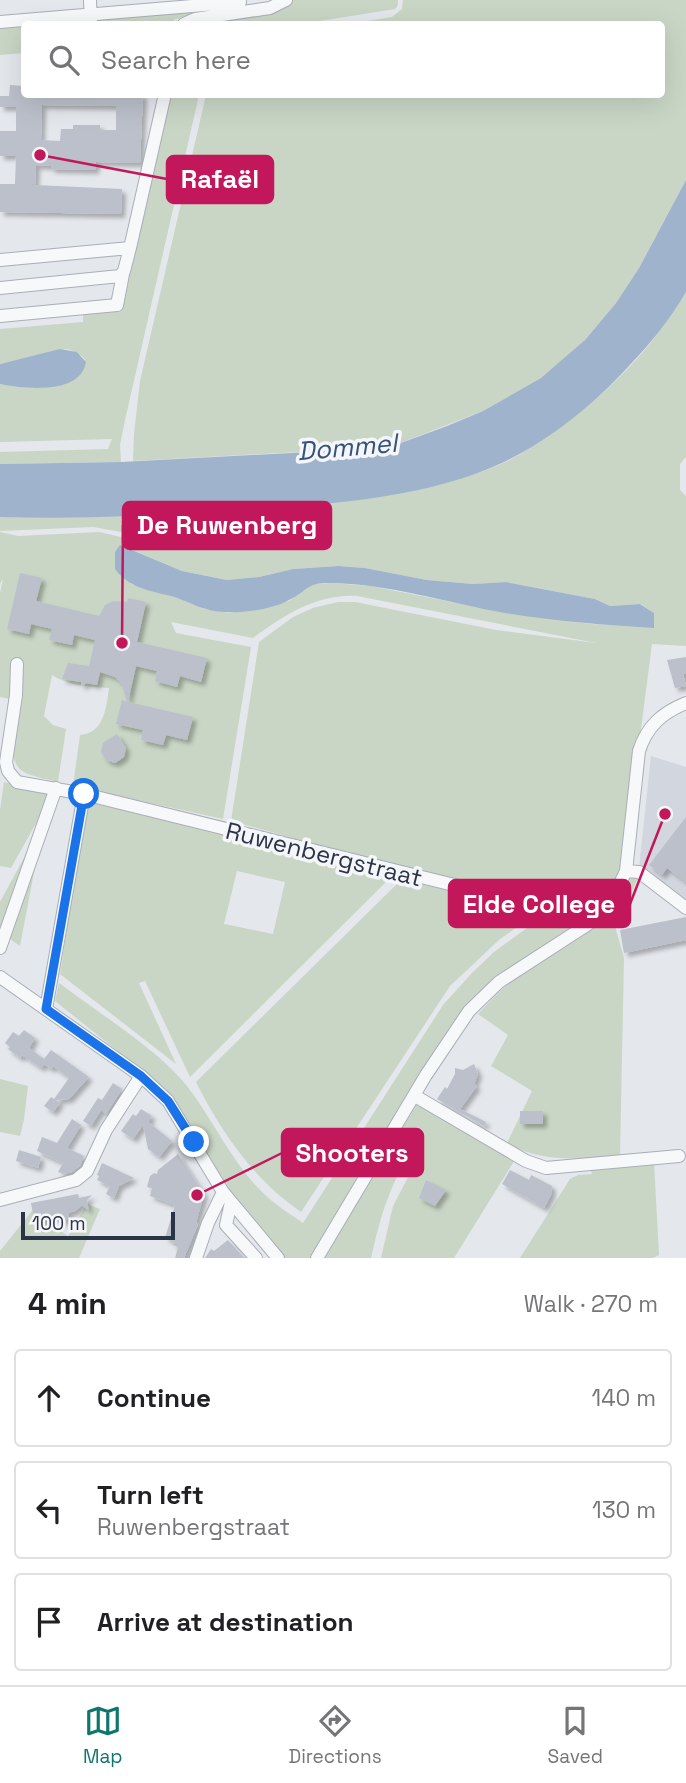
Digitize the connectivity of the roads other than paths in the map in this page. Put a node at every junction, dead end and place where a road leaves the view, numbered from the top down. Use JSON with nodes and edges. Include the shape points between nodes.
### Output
{"nodes":[{"id":1,"x":90,"y":0,"type":"edge"},
{"id":2,"x":286,"y":0,"type":"edge"},
{"id":3,"x":240,"y":2,"type":"dead end"},
{"id":4,"x":91,"y":20,"type":"edge"},
{"id":5,"x":46,"y":21,"type":"edge"},
{"id":6,"x":191,"y":21,"type":"edge"},
{"id":7,"x":0,"y":22,"type":"edge"},
{"id":8,"x":21,"y":22,"type":"edge"},
{"id":9,"x":163,"y":98,"type":"edge"},
{"id":10,"x":130,"y":248,"type":"junction"},
{"id":11,"x":0,"y":260,"type":"edge"},
{"id":12,"x":123,"y":274,"type":"junction"},
{"id":13,"x":0,"y":288,"type":"edge"},
{"id":14,"x":0,"y":316,"type":"edge"},
{"id":15,"x":17,"y":664,"type":"dead end"},
{"id":16,"x":686,"y":703,"type":"edge"},
{"id":17,"x":9,"y":778,"type":"edge"},
{"id":18,"x":56,"y":788,"type":"junction"},
{"id":19,"x":84,"y":794,"type":"junction"},
{"id":20,"x":626,"y":871,"type":"junction"},
{"id":21,"x":686,"y":908,"type":"edge"},
{"id":22,"x":590,"y":923,"type":"junction"},
{"id":23,"x":0,"y":948,"type":"edge"},
{"id":24,"x":0,"y":977,"type":"edge"},
{"id":25,"x":46,"y":1009,"type":"junction"},
{"id":26,"x":141,"y":1076,"type":"junction"},
{"id":27,"x":415,"y":1097,"type":"junction"},
{"id":28,"x":679,"y":1156,"type":"dead end"},
{"id":29,"x":227,"y":1197,"type":"junction"},
{"id":30,"x":0,"y":1200,"type":"edge"},
{"id":31,"x":196,"y":1258,"type":"edge"},
{"id":32,"x":256,"y":1258,"type":"edge"},
{"id":33,"x":278,"y":1258,"type":"edge"},
{"id":34,"x":317,"y":1258,"type":"edge"}],
"edges":[{"from":1,"to":4,"type":"street"},
{"from":2,"to":6,"type":"street","via":[[270,8]]},
{"from":3,"to":4,"type":"street"},
{"from":4,"to":5,"type":"street"},
{"from":7,"to":8,"type":"street"},
{"from":9,"to":10,"type":"street"},
{"from":10,"to":11,"type":"street"},
{"from":10,"to":12,"type":"street"},
{"from":12,"to":13,"type":"street"},
{"from":12,"to":14,"type":"street","via":[[117,305]]},
{"from":15,"to":17,"type":"street","via":[[6,762]]},
{"from":16,"to":20,"type":"street","via":[[654,721],[643,736]]},
{"from":17,"to":18,"type":"street","name":"Ruwenbergstraat"},
{"from":18,"to":19,"type":"street","name":"Ruwenbergstraat"},
{"from":18,"to":23,"type":"street"},
{"from":19,"to":22,"type":"street","name":"Ruwenbergstraat","via":[[584,917]]},
{"from":19,"to":25,"type":"street"},
{"from":20,"to":21,"type":"street","via":[[639,872]]},
{"from":20,"to":22,"type":"street","via":[[610,904]]},
{"from":22,"to":27,"type":"street","via":[[499,982],[469,1011]]},
{"from":24,"to":25,"type":"street"},
{"from":25,"to":26,"type":"street"},
{"from":26,"to":29,"type":"street","via":[[168,1101]]},
{"from":26,"to":30,"type":"street","via":[[106,1130],[87,1171],[76,1181]]},
{"from":27,"to":28,"type":"street","via":[[546,1168]]},
{"from":27,"to":34,"type":"street"},
{"from":29,"to":31,"type":"street","via":[[208,1223]]},
{"from":29,"to":32,"type":"street","via":[[226,1225]]},
{"from":29,"to":33,"type":"street"}]}
